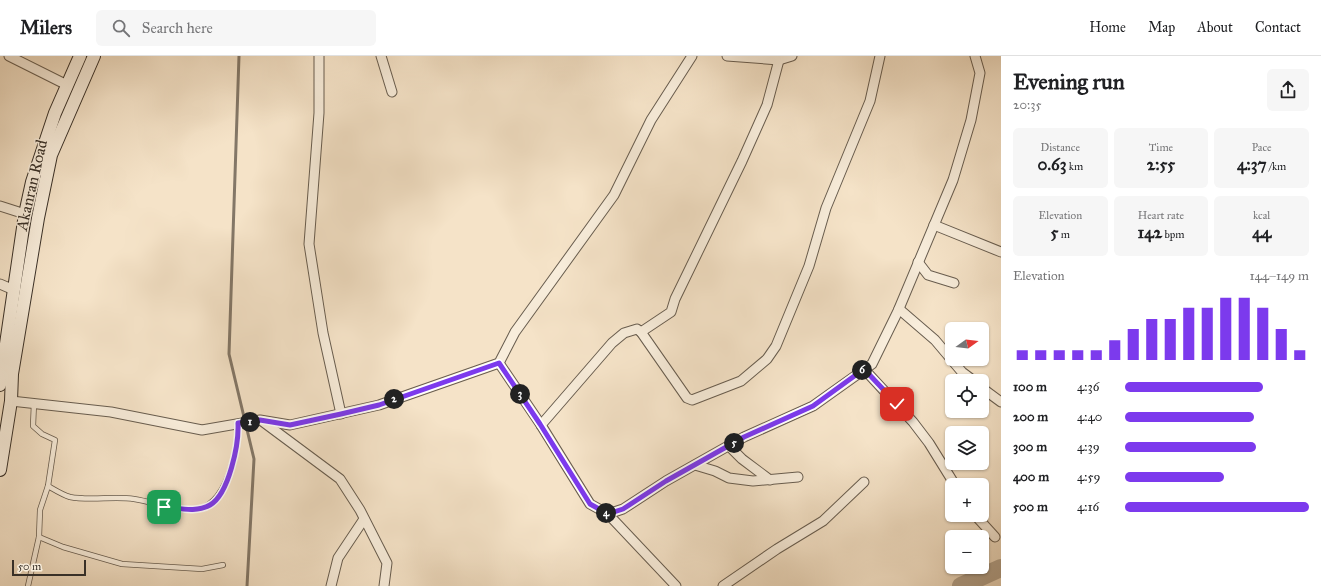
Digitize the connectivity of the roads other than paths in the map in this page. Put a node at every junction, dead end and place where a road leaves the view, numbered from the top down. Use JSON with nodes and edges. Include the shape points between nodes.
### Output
{"nodes":[{"id":1,"x":9,"y":56,"type":"edge"},
{"id":2,"x":80,"y":56,"type":"edge"},
{"id":3,"x":94,"y":56,"type":"edge"},
{"id":4,"x":318,"y":56,"type":"edge"},
{"id":5,"x":381,"y":56,"type":"edge"},
{"id":6,"x":692,"y":56,"type":"edge"},
{"id":7,"x":727,"y":56,"type":"edge"},
{"id":8,"x":792,"y":56,"type":"edge"},
{"id":9,"x":880,"y":56,"type":"edge"},
{"id":10,"x":975,"y":56,"type":"edge"},
{"id":11,"x":780,"y":60,"type":"junction"},
{"id":12,"x":67,"y":85,"type":"junction"},
{"id":13,"x":392,"y":92,"type":"dead end"},
{"id":14,"x":0,"y":206,"type":"edge"},
{"id":15,"x":25,"y":214,"type":"junction"},
{"id":16,"x":934,"y":226,"type":"junction"},
{"id":17,"x":1001,"y":252,"type":"edge"},
{"id":18,"x":918,"y":262,"type":"junction"},
{"id":19,"x":954,"y":283,"type":"dead end"},
{"id":20,"x":0,"y":284,"type":"edge"},
{"id":21,"x":14,"y":290,"type":"junction"},
{"id":22,"x":899,"y":309,"type":"junction"},
{"id":23,"x":641,"y":332,"type":"junction"},
{"id":24,"x":499,"y":363,"type":"junction"},
{"id":25,"x":864,"y":369,"type":"junction"},
{"id":26,"x":1,"y":370,"type":"edge"},
{"id":27,"x":965,"y":374,"type":"edge"},
{"id":28,"x":0,"y":385,"type":"edge"},
{"id":29,"x":989,"y":393,"type":"edge"},
{"id":30,"x":11,"y":401,"type":"junction"},
{"id":31,"x":1001,"y":402,"type":"edge"},
{"id":32,"x":34,"y":403,"type":"junction"},
{"id":33,"x":341,"y":414,"type":"junction"},
{"id":34,"x":260,"y":420,"type":"junction"},
{"id":35,"x":238,"y":423,"type":"junction"},
{"id":36,"x":540,"y":424,"type":"junction"},
{"id":37,"x":729,"y":446,"type":"junction"},
{"id":38,"x":695,"y":465,"type":"junction"},
{"id":39,"x":0,"y":470,"type":"edge"},
{"id":40,"x":798,"y":477,"type":"dead end"},
{"id":41,"x":951,"y":478,"type":"edge"},
{"id":42,"x":770,"y":480,"type":"junction"},
{"id":43,"x":864,"y":482,"type":"dead end"},
{"id":44,"x":48,"y":486,"type":"junction"},
{"id":45,"x":608,"y":514,"type":"junction"},
{"id":46,"x":364,"y":519,"type":"junction"},
{"id":47,"x":982,"y":522,"type":"edge"},
{"id":48,"x":39,"y":537,"type":"junction"},
{"id":49,"x":995,"y":537,"type":"dead end"},
{"id":50,"x":223,"y":565,"type":"dead end"},
{"id":51,"x":28,"y":586,"type":"edge"},
{"id":52,"x":331,"y":586,"type":"edge"},
{"id":53,"x":384,"y":586,"type":"edge"},
{"id":54,"x":676,"y":586,"type":"edge"},
{"id":55,"x":723,"y":586,"type":"edge"}],
"edges":[{"from":1,"to":12,"type":"street"},
{"from":2,"to":12,"type":"main road","name":"Akanran Road"},
{"from":3,"to":30,"type":"main road","name":"Akanran Road","via":[[66,117],[50,163],[38,218],[14,366]]},
{"from":4,"to":33,"type":"street","via":[[319,113],[309,244],[323,333]]},
{"from":5,"to":13,"type":"street"},
{"from":6,"to":24,"type":"street","via":[[651,120],[614,195],[515,332]]},
{"from":7,"to":11,"type":"street"},
{"from":8,"to":11,"type":"street"},
{"from":9,"to":23,"type":"street","via":[[870,101],[826,208],[809,266],[776,346],[767,359],[741,381],[692,400],[687,398]]},
{"from":10,"to":16,"type":"street","via":[[980,73],[971,120],[953,180]]},
{"from":11,"to":23,"type":"street","via":[[767,104],[671,312]]},
{"from":12,"to":15,"type":"main road","name":"Akanran Road","via":[[41,150]]},
{"from":14,"to":15,"type":"street"},
{"from":15,"to":21,"type":"main road","name":"Akanran Road"},
{"from":16,"to":17,"type":"street"},
{"from":16,"to":18,"type":"street"},
{"from":18,"to":19,"type":"street","via":[[928,275]]},
{"from":18,"to":22,"type":"street"},
{"from":20,"to":21,"type":"street"},
{"from":21,"to":26,"type":"main road","name":"Akanran Road"},
{"from":22,"to":25,"type":"street","via":[[872,364]]},
{"from":22,"to":27,"type":"street","via":[[935,340]]},
{"from":23,"to":36,"type":"street","via":[[637,329],[624,333],[612,343]]},
{"from":24,"to":33,"type":"street","via":[[379,405]]},
{"from":24,"to":36,"type":"street"},
{"from":25,"to":37,"type":"street","via":[[813,406]]},
{"from":25,"to":41,"type":"street","via":[[913,422]]},
{"from":26,"to":28,"type":"main road","name":"Akanran Road"},
{"from":29,"to":31,"type":"street"},
{"from":30,"to":32,"type":"street"},
{"from":30,"to":39,"type":"main road","name":"Akanran Road"},
{"from":32,"to":35,"type":"street","via":[[111,412],[202,430]]},
{"from":32,"to":44,"type":"lane","via":[[33,426],[55,440]]},
{"from":33,"to":34,"type":"street","via":[[290,425]]},
{"from":34,"to":35,"type":"street"},
{"from":34,"to":46,"type":"street","via":[[340,480]]},
{"from":35,"to":44,"type":"lane","via":[[238,440],[225,487],[210,505],[194,510],[164,507],[134,499],[70,497]]},
{"from":36,"to":45,"type":"street","via":[[590,504]]},
{"from":37,"to":38,"type":"street"},
{"from":37,"to":42,"type":"street"},
{"from":38,"to":42,"type":"street","via":[[729,478]]},
{"from":38,"to":45,"type":"street","via":[[623,509]]},
{"from":40,"to":42,"type":"street"},
{"from":43,"to":55,"type":"street","via":[[823,521]]},
{"from":44,"to":48,"type":"lane","via":[[40,510]]},
{"from":45,"to":54,"type":"street"},
{"from":46,"to":52,"type":"street","via":[[338,558]]},
{"from":46,"to":53,"type":"street","via":[[387,562]]},
{"from":47,"to":49,"type":"street"},
{"from":48,"to":50,"type":"lane","via":[[63,547],[122,564],[202,569]]},
{"from":48,"to":51,"type":"lane"}]}
